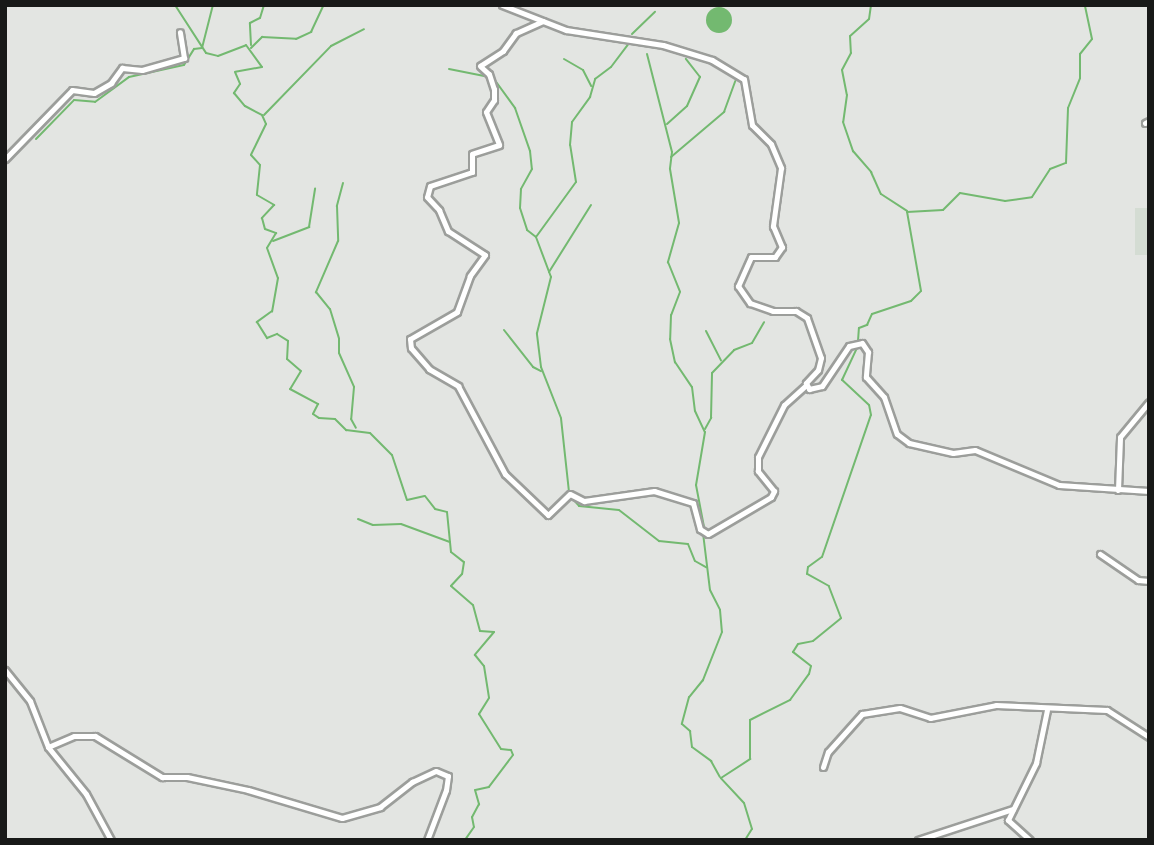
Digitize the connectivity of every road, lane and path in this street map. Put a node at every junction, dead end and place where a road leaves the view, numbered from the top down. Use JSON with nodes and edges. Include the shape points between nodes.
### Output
{"nodes":[{"id":1,"x":502,"y":5,"type":"edge"},
{"id":2,"x":543,"y":22,"type":"junction"},
{"id":3,"x":180,"y":32,"type":"dead end"},
{"id":4,"x":5,"y":159,"type":"edge"},
{"id":5,"x":806,"y":385,"type":"junction"},
{"id":6,"x":1149,"y":402,"type":"edge"},
{"id":7,"x":1118,"y":490,"type":"junction"},
{"id":8,"x":1149,"y":491,"type":"edge"},
{"id":9,"x":1100,"y":554,"type":"dead end"},
{"id":10,"x":1149,"y":581,"type":"edge"},
{"id":11,"x":5,"y":670,"type":"edge"},
{"id":12,"x":1047,"y":710,"type":"junction"},
{"id":13,"x":1149,"y":737,"type":"edge"},
{"id":14,"x":48,"y":747,"type":"junction"},
{"id":15,"x":822,"y":767,"type":"dead end"},
{"id":16,"x":1013,"y":809,"type":"junction"},
{"id":17,"x":111,"y":840,"type":"edge"},
{"id":18,"x":427,"y":840,"type":"edge"},
{"id":19,"x":919,"y":840,"type":"edge"},
{"id":20,"x":1030,"y":840,"type":"edge"}],
"edges":[{"from":1,"to":2,"type":"street"},
{"from":2,"to":5,"type":"street","via":[[602,38],[663,45],[712,60],[744,79],[752,125],[771,144],[781,168],[772,226],[782,247],[775,257],[751,257],[738,286],[750,303],[796,310],[807,318],[821,363]]},
{"from":2,"to":5,"type":"street","via":[[516,33],[503,51],[480,66],[489,74],[494,89],[494,100],[485,113],[499,145],[472,154],[472,172],[430,186],[427,197],[448,230],[485,256],[470,276],[457,312],[410,338],[411,348],[429,369],[458,386],[505,474],[548,515],[570,494],[584,501],[654,491],[693,502],[700,529],[708,534],[771,497],[774,491],[758,471],[758,457],[784,405]]},
{"from":3,"to":4,"type":"street","via":[[184,58],[142,70],[122,68],[111,83],[94,93],[69,91],[32,136]]},
{"from":5,"to":7,"type":"street","via":[[810,390],[822,386],[858,343],[868,352],[866,377],[884,397],[900,438],[946,452],[975,450],[1059,485]]},
{"from":6,"to":7,"type":"street","via":[[1120,437]]},
{"from":7,"to":8,"type":"street"},
{"from":9,"to":10,"type":"street","via":[[1138,580]]},
{"from":11,"to":14,"type":"street","via":[[30,701]]},
{"from":12,"to":13,"type":"street","via":[[1107,710]]},
{"from":12,"to":15,"type":"street","via":[[996,705],[930,718],[900,708],[862,713],[828,752]]},
{"from":12,"to":16,"type":"street","via":[[1036,763]]},
{"from":14,"to":17,"type":"street","via":[[86,794]]},
{"from":14,"to":18,"type":"street","via":[[74,736],[95,736],[119,747],[154,775],[248,790],[342,818],[380,807],[412,782],[436,771],[448,776]]},
{"from":16,"to":19,"type":"street"},
{"from":16,"to":20,"type":"street","via":[[1010,825]]}]}
